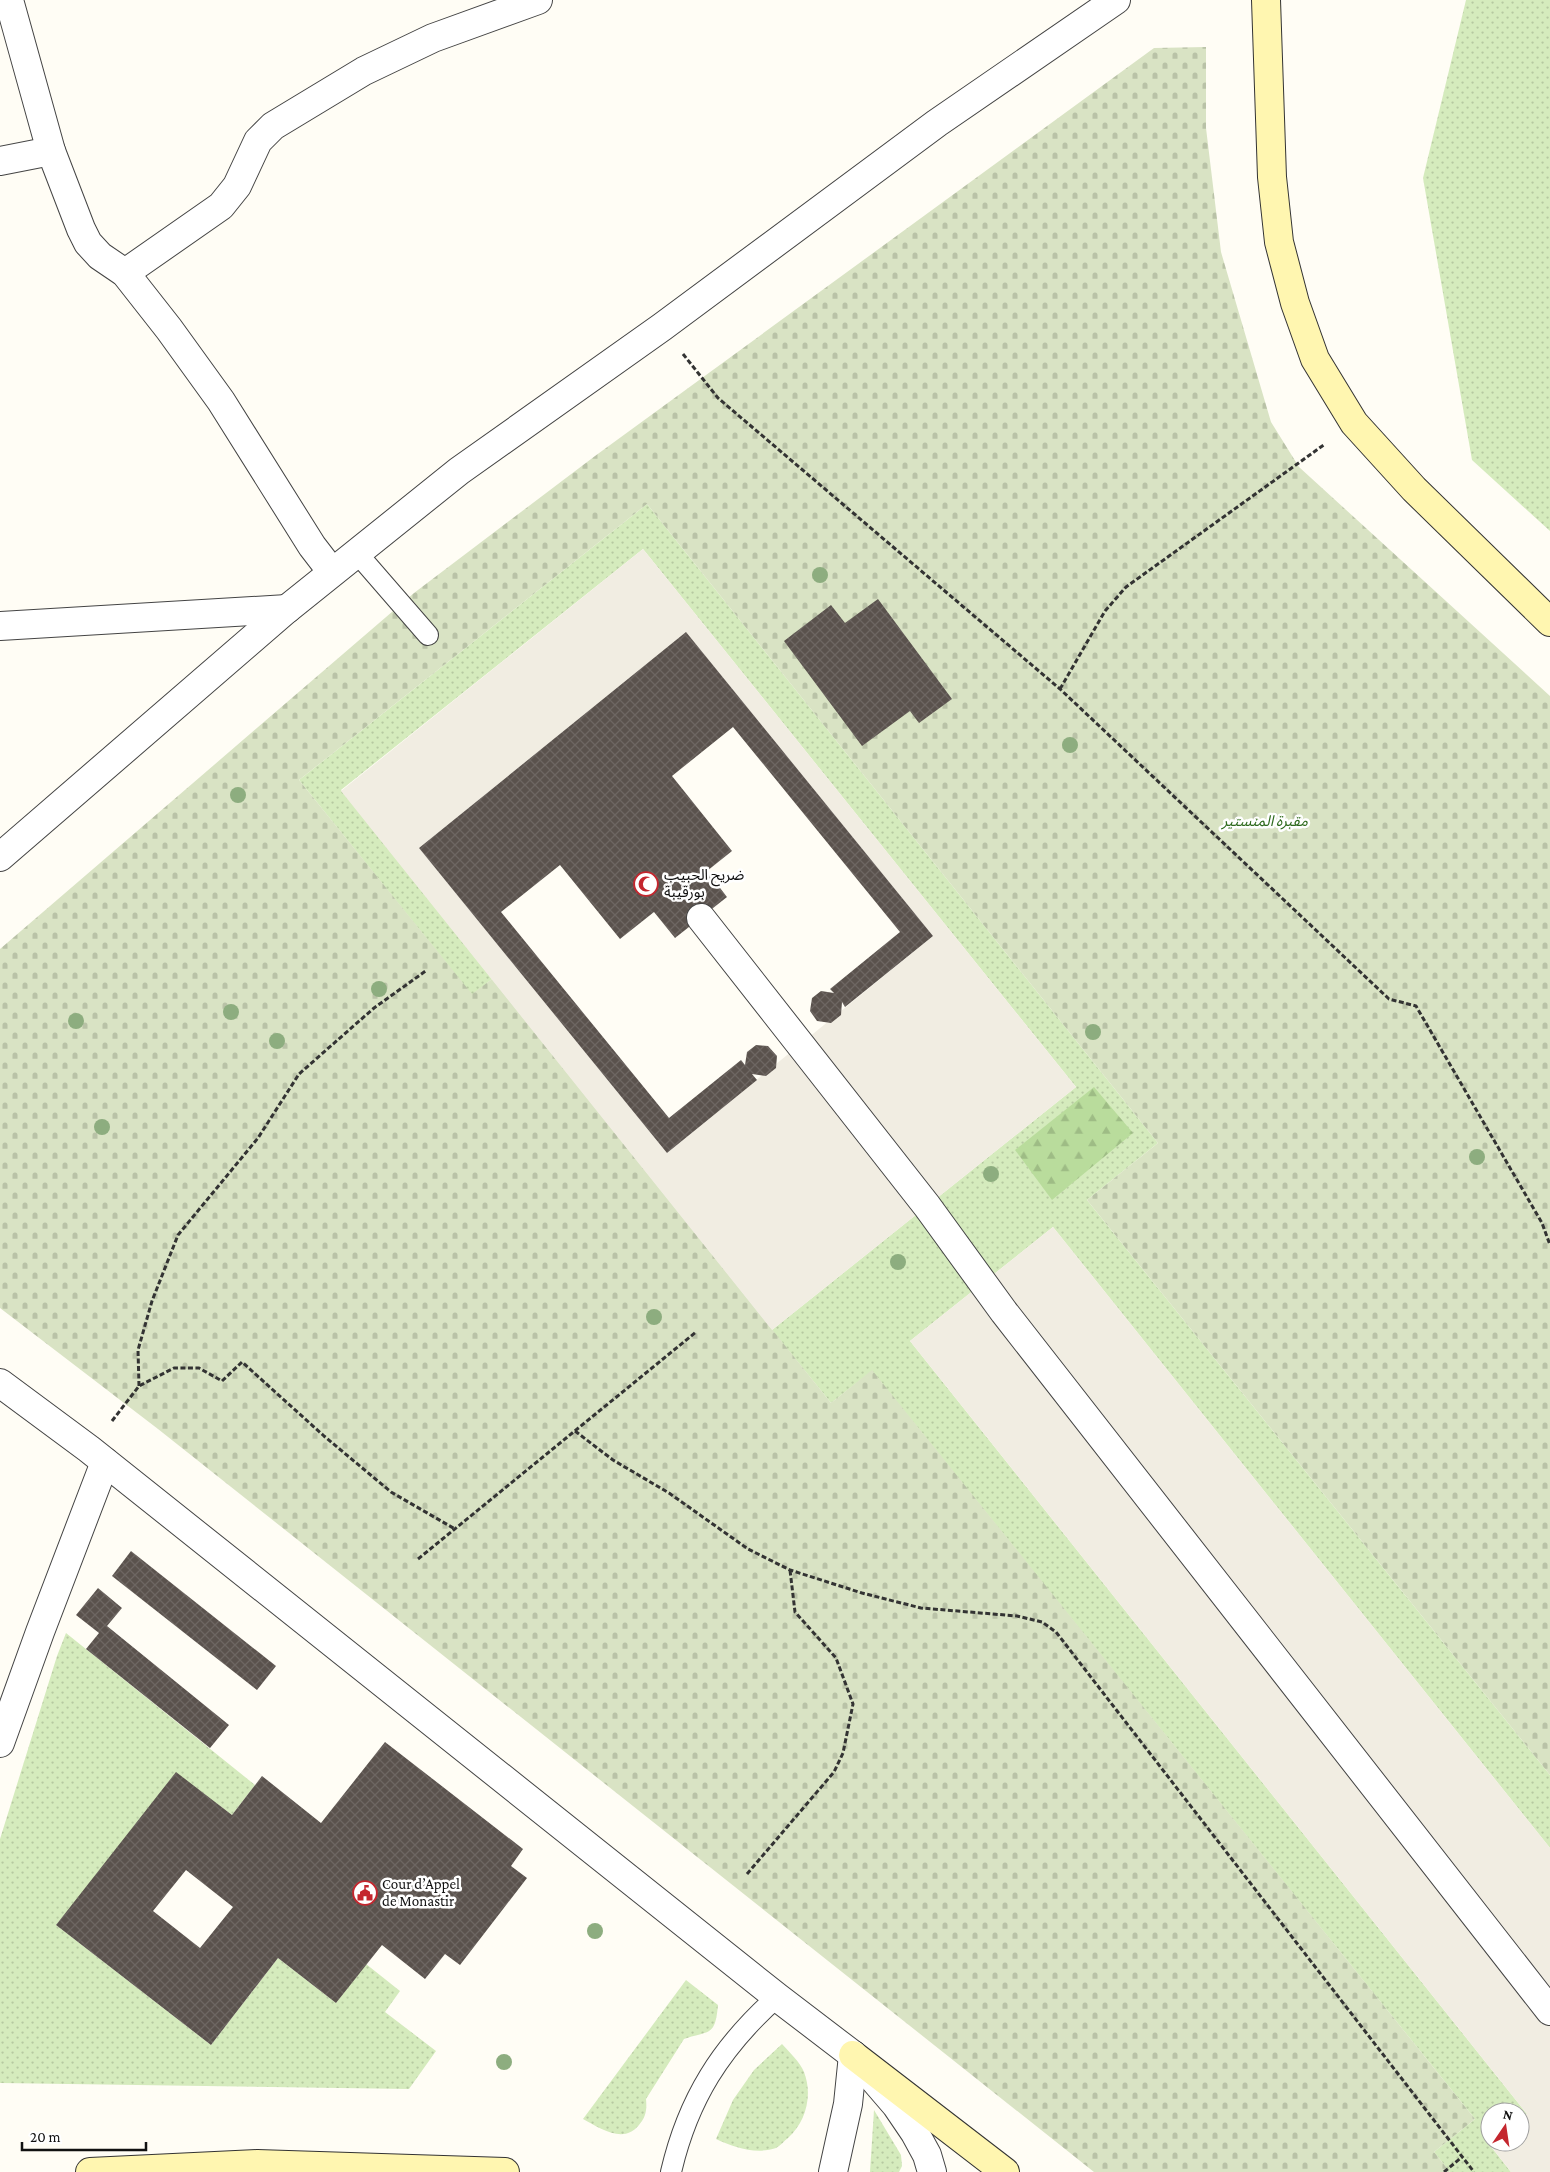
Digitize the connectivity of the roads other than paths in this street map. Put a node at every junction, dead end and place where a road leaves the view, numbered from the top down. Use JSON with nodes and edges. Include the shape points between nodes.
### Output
{"nodes":[{"id":1,"x":9,"y":0,"type":"edge"},
{"id":2,"x":538,"y":0,"type":"edge"},
{"id":3,"x":1116,"y":0,"type":"edge"},
{"id":4,"x":1266,"y":0,"type":"edge"},
{"id":5,"x":51,"y":151,"type":"junction"},
{"id":6,"x":0,"y":161,"type":"edge"},
{"id":7,"x":125,"y":274,"type":"junction"},
{"id":8,"x":356,"y":552,"type":"junction"},
{"id":9,"x":332,"y":572,"type":"junction"},
{"id":10,"x":287,"y":609,"type":"junction"},
{"id":11,"x":1550,"y":622,"type":"edge"},
{"id":12,"x":0,"y":626,"type":"edge"},
{"id":13,"x":428,"y":635,"type":"dead end"},
{"id":14,"x":0,"y":857,"type":"edge"},
{"id":15,"x":701,"y":918,"type":"dead end"},
{"id":16,"x":0,"y":1383,"type":"edge"},
{"id":17,"x":97,"y":1455,"type":"junction"},
{"id":18,"x":0,"y":1743,"type":"edge"},
{"id":19,"x":777,"y":1997,"type":"junction"},
{"id":20,"x":1550,"y":2011,"type":"edge"},
{"id":21,"x":853,"y":2055,"type":"junction"},
{"id":22,"x":90,"y":2172,"type":"edge"},
{"id":23,"x":505,"y":2172,"type":"edge"},
{"id":24,"x":672,"y":2172,"type":"edge"},
{"id":25,"x":834,"y":2172,"type":"edge"},
{"id":26,"x":932,"y":2172,"type":"edge"},
{"id":27,"x":1005,"y":2172,"type":"edge"}],
"edges":[{"from":1,"to":5,"type":"street"},
{"from":2,"to":7,"type":"street","via":[[424,42],[364,71],[273,126],[258,142],[237,186],[220,206]]},
{"from":3,"to":8,"type":"street","via":[[937,123],[662,327],[459,471]]},
{"from":4,"to":11,"type":"main road","via":[[1272,176],[1279,242],[1294,303],[1315,360],[1354,423],[1414,489]]},
{"from":5,"to":6,"type":"street"},
{"from":5,"to":7,"type":"street","via":[[88,243]]},
{"from":7,"to":9,"type":"street","via":[[221,401],[312,546]]},
{"from":8,"to":9,"type":"street"},
{"from":8,"to":13,"type":"lane"},
{"from":9,"to":10,"type":"street"},
{"from":10,"to":12,"type":"street"},
{"from":10,"to":14,"type":"street"},
{"from":15,"to":20,"type":"street"},
{"from":16,"to":17,"type":"street"},
{"from":17,"to":18,"type":"street"},
{"from":17,"to":19,"type":"street"},
{"from":19,"to":21,"type":"street"},
{"from":19,"to":24,"type":"lane","via":[[750,2021],[706,2079],[687,2119]]},
{"from":21,"to":25,"type":"street","via":[[848,2104]]},
{"from":21,"to":26,"type":"street","via":[[896,2105],[915,2133]]},
{"from":21,"to":27,"type":"main road"},
{"from":22,"to":23,"type":"main road","via":[[256,2164]]}]}
